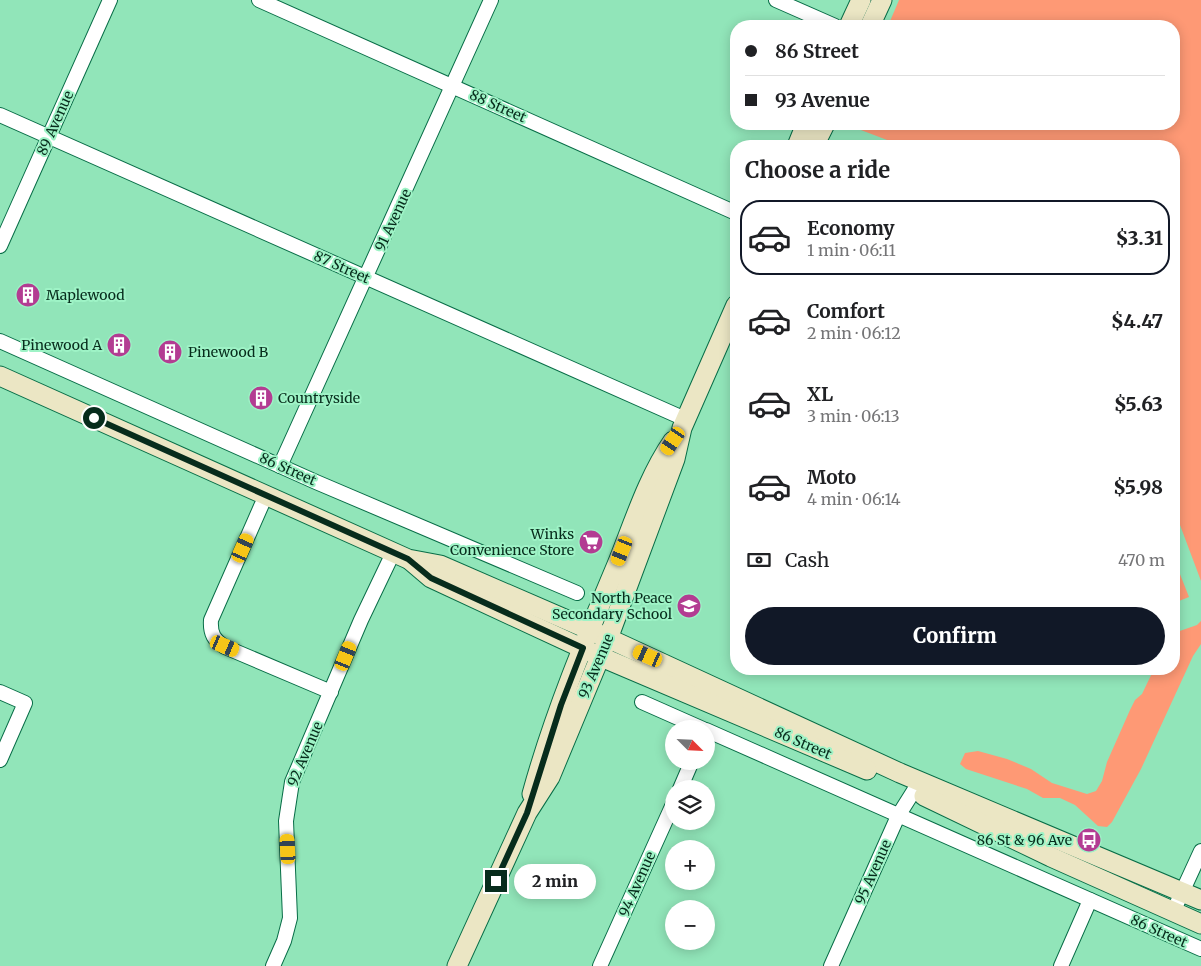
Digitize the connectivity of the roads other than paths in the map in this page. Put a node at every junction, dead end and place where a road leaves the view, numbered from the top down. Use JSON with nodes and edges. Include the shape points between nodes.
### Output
{"nodes":[{"id":1,"x":110,"y":0,"type":"edge"},
{"id":2,"x":259,"y":0,"type":"edge"},
{"id":3,"x":491,"y":0,"type":"edge"},
{"id":4,"x":776,"y":0,"type":"edge"},
{"id":5,"x":861,"y":0,"type":"edge"},
{"id":6,"x":882,"y":0,"type":"edge"},
{"id":7,"x":821,"y":20,"type":"edge"},
{"id":8,"x":852,"y":20,"type":"edge"},
{"id":9,"x":873,"y":20,"type":"edge"},
{"id":10,"x":453,"y":86,"type":"junction"},
{"id":11,"x":0,"y":115,"type":"edge"},
{"id":12,"x":49,"y":136,"type":"junction"},
{"id":13,"x":730,"y":210,"type":"edge"},
{"id":14,"x":0,"y":246,"type":"edge"},
{"id":15,"x":367,"y":278,"type":"junction"},
{"id":16,"x":730,"y":318,"type":"edge"},
{"id":17,"x":0,"y":341,"type":"edge"},
{"id":18,"x":0,"y":376,"type":"edge"},
{"id":19,"x":683,"y":423,"type":"junction"},
{"id":20,"x":280,"y":466,"type":"junction"},
{"id":21,"x":266,"y":495,"type":"junction"},
{"id":22,"x":400,"y":556,"type":"junction"},
{"id":23,"x":577,"y":593,"type":"dead end"},
{"id":24,"x":590,"y":630,"type":"junction"},
{"id":25,"x":607,"y":638,"type":"junction"},
{"id":26,"x":591,"y":652,"type":"junction"},
{"id":27,"x":0,"y":692,"type":"edge"},
{"id":28,"x":331,"y":692,"type":"junction"},
{"id":29,"x":642,"y":702,"type":"dead end"},
{"id":30,"x":682,"y":720,"type":"edge"},
{"id":31,"x":715,"y":734,"type":"edge"},
{"id":32,"x":0,"y":760,"type":"edge"},
{"id":33,"x":917,"y":786,"type":"junction"},
{"id":34,"x":898,"y":816,"type":"junction"},
{"id":35,"x":665,"y":822,"type":"edge"},
{"id":36,"x":1201,"y":851,"type":"edge"},
{"id":37,"x":1183,"y":892,"type":"junction"},
{"id":38,"x":1090,"y":900,"type":"junction"},
{"id":39,"x":1201,"y":900,"type":"edge"},
{"id":40,"x":1173,"y":912,"type":"junction"},
{"id":41,"x":1201,"y":924,"type":"edge"},
{"id":42,"x":1201,"y":950,"type":"edge"},
{"id":43,"x":273,"y":966,"type":"edge"},
{"id":44,"x":457,"y":966,"type":"edge"},
{"id":45,"x":600,"y":966,"type":"edge"},
{"id":46,"x":831,"y":966,"type":"edge"},
{"id":47,"x":1061,"y":966,"type":"edge"}],
"edges":[{"from":1,"to":12,"type":"street","name":"89 Avenue"},
{"from":2,"to":10,"type":"street","name":"88 Street"},
{"from":3,"to":10,"type":"street","name":"91 Avenue"},
{"from":4,"to":7,"type":"street"},
{"from":5,"to":8,"type":"main road"},
{"from":6,"to":9,"type":"main road"},
{"from":10,"to":13,"type":"street","name":"88 Street"},
{"from":10,"to":15,"type":"street","name":"91 Avenue"},
{"from":11,"to":12,"type":"street","name":"87 Street"},
{"from":12,"to":14,"type":"street","name":"89 Avenue"},
{"from":12,"to":15,"type":"street","name":"87 Street"},
{"from":15,"to":19,"type":"street","name":"87 Street"},
{"from":15,"to":20,"type":"street","name":"91 Avenue"},
{"from":16,"to":19,"type":"main road","name":"93 Avenue"},
{"from":17,"to":20,"type":"street","name":"86 Street"},
{"from":18,"to":21,"type":"main road","name":"86 Street"},
{"from":19,"to":24,"type":"main road","name":"93 Avenue","via":[[664,454]]},
{"from":19,"to":25,"type":"main road","name":"93 Avenue","via":[[676,459]]},
{"from":20,"to":23,"type":"street","name":"86 Street"},
{"from":21,"to":22,"type":"main road","name":"86 Street"},
{"from":21,"to":28,"type":"street","via":[[211,620],[213,636],[225,646]]},
{"from":22,"to":24,"type":"main road","name":"86 Street","via":[[440,565]]},
{"from":22,"to":26,"type":"main road","name":"86 Street","via":[[431,578]]},
{"from":22,"to":28,"type":"street","name":"92 Avenue","via":[[361,620]]},
{"from":24,"to":25,"type":"main road","name":"86 Street"},
{"from":24,"to":26,"type":"main road","name":"93 Avenue"},
{"from":25,"to":26,"type":"main road","name":"93 Avenue"},
{"from":25,"to":33,"type":"main road","name":"86 Street"},
{"from":26,"to":33,"type":"main road","name":"86 Street"},
{"from":26,"to":44,"type":"main road","name":"93 Avenue","via":[[561,705],[527,813]]},
{"from":27,"to":32,"type":"street","via":[[26,703]]},
{"from":28,"to":43,"type":"street","name":"92 Avenue","via":[[288,796],[290,918]]},
{"from":29,"to":30,"type":"street"},
{"from":31,"to":34,"type":"street","name":"86 Street"},
{"from":33,"to":34,"type":"street","name":"95 Avenue"},
{"from":33,"to":37,"type":"main road","name":"86 Street"},
{"from":33,"to":40,"type":"main road","name":"86 Street","via":[[1051,857]]},
{"from":34,"to":38,"type":"street","name":"86 Street"},
{"from":34,"to":46,"type":"street","name":"95 Avenue"},
{"from":35,"to":45,"type":"street","name":"94 Avenue"},
{"from":36,"to":37,"type":"street"},
{"from":37,"to":39,"type":"main road","name":"86 Street"},
{"from":37,"to":40,"type":"street"},
{"from":38,"to":42,"type":"street","name":"86 Street"},
{"from":38,"to":47,"type":"street"},
{"from":40,"to":41,"type":"main road","name":"86 Street"}]}
